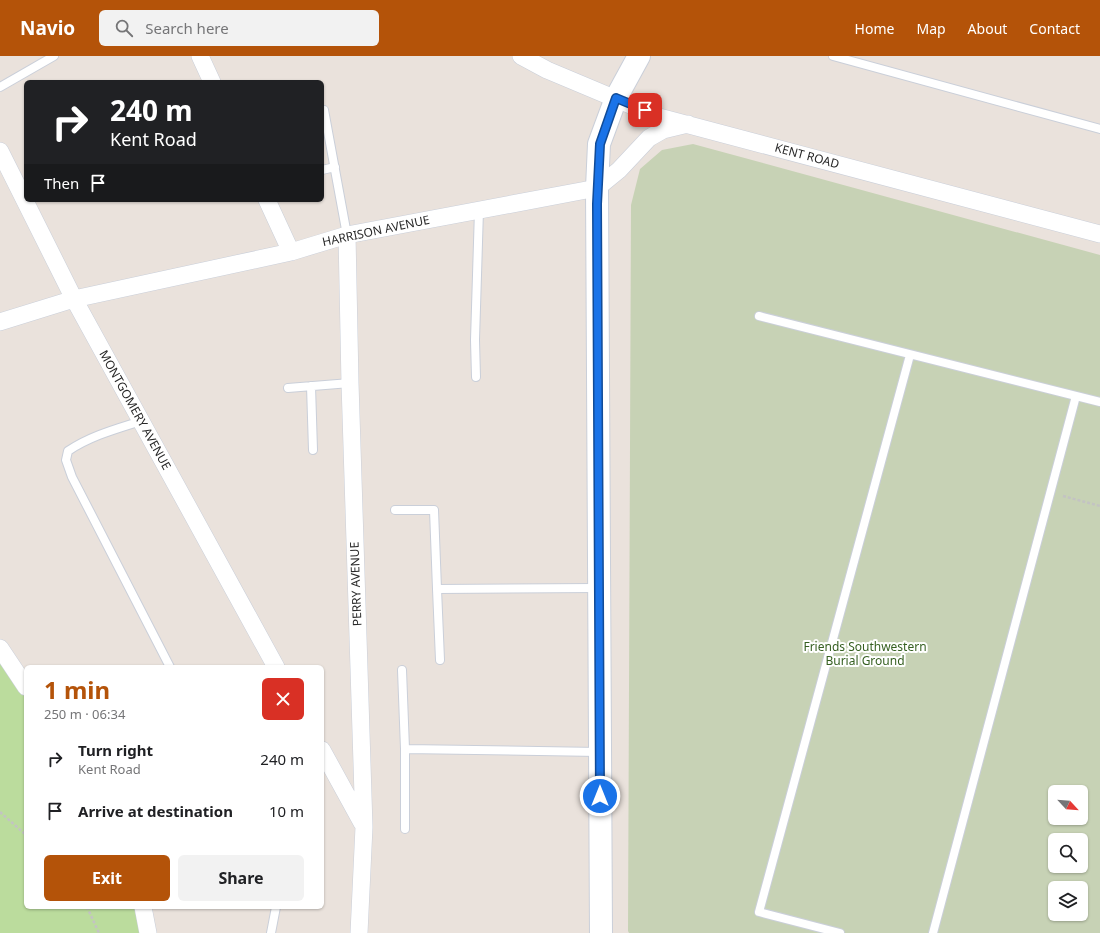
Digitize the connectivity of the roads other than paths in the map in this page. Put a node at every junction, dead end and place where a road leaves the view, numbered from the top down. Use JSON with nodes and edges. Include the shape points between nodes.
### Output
{"nodes":[{"id":1,"x":54,"y":56,"type":"edge"},
{"id":2,"x":200,"y":56,"type":"edge"},
{"id":3,"x":521,"y":56,"type":"edge"},
{"id":4,"x":639,"y":56,"type":"edge"},
{"id":5,"x":833,"y":56,"type":"edge"},
{"id":6,"x":211,"y":80,"type":"edge"},
{"id":7,"x":0,"y":87,"type":"edge"},
{"id":8,"x":616,"y":98,"type":"junction"},
{"id":9,"x":324,"y":110,"type":"dead end"},
{"id":10,"x":688,"y":124,"type":"junction"},
{"id":11,"x":1100,"y":130,"type":"edge"},
{"id":12,"x":1,"y":153,"type":"edge"},
{"id":13,"x":335,"y":167,"type":"junction"},
{"id":14,"x":324,"y":170,"type":"edge"},
{"id":15,"x":597,"y":188,"type":"junction"},
{"id":16,"x":24,"y":199,"type":"edge"},
{"id":17,"x":26,"y":202,"type":"edge"},
{"id":18,"x":268,"y":202,"type":"edge"},
{"id":19,"x":479,"y":210,"type":"junction"},
{"id":20,"x":1100,"y":234,"type":"edge"},
{"id":21,"x":347,"y":235,"type":"junction"},
{"id":22,"x":291,"y":252,"type":"junction"},
{"id":23,"x":74,"y":299,"type":"junction"},
{"id":24,"x":759,"y":316,"type":"dead end"},
{"id":25,"x":0,"y":322,"type":"edge"},
{"id":26,"x":910,"y":355,"type":"junction"},
{"id":27,"x":476,"y":377,"type":"dead end"},
{"id":28,"x":350,"y":383,"type":"junction"},
{"id":29,"x":311,"y":386,"type":"junction"},
{"id":30,"x":288,"y":388,"type":"dead end"},
{"id":31,"x":1076,"y":396,"type":"junction"},
{"id":32,"x":1100,"y":402,"type":"edge"},
{"id":33,"x":141,"y":421,"type":"junction"},
{"id":34,"x":313,"y":450,"type":"dead end"},
{"id":35,"x":395,"y":510,"type":"dead end"},
{"id":36,"x":599,"y":588,"type":"junction"},
{"id":37,"x":437,"y":589,"type":"junction"},
{"id":38,"x":0,"y":648,"type":"edge"},
{"id":39,"x":440,"y":660,"type":"dead end"},
{"id":40,"x":169,"y":665,"type":"edge"},
{"id":41,"x":275,"y":665,"type":"edge"},
{"id":42,"x":402,"y":670,"type":"dead end"},
{"id":43,"x":24,"y":684,"type":"edge"},
{"id":44,"x":405,"y":749,"type":"junction"},
{"id":45,"x":600,"y":752,"type":"junction"},
{"id":46,"x":324,"y":754,"type":"edge"},
{"id":47,"x":364,"y":827,"type":"junction"},
{"id":48,"x":405,"y":829,"type":"dead end"},
{"id":49,"x":143,"y":909,"type":"edge"},
{"id":50,"x":276,"y":909,"type":"edge"},
{"id":51,"x":600,"y":922,"type":"edge"},
{"id":52,"x":148,"y":933,"type":"edge"},
{"id":53,"x":271,"y":933,"type":"edge"},
{"id":54,"x":359,"y":933,"type":"edge"},
{"id":55,"x":613,"y":933,"type":"edge"},
{"id":56,"x":840,"y":933,"type":"edge"},
{"id":57,"x":932,"y":933,"type":"edge"}],
"edges":[{"from":1,"to":7,"type":"lane"},
{"from":2,"to":6,"type":"street"},
{"from":3,"to":8,"type":"street","name":"KENT ROAD","via":[[547,70]]},
{"from":4,"to":8,"type":"main road"},
{"from":5,"to":11,"type":"lane"},
{"from":8,"to":10,"type":"street","name":"KENT ROAD","via":[[659,117]]},
{"from":8,"to":15,"type":"main road","via":[[600,144]]},
{"from":9,"to":13,"type":"lane"},
{"from":10,"to":15,"type":"street","name":"HARRISON AVENUE","via":[[663,130],[649,138],[619,170]]},
{"from":10,"to":20,"type":"street","name":"KENT ROAD"},
{"from":12,"to":16,"type":"street","name":"MONTGOMERY AVENUE"},
{"from":13,"to":14,"type":"lane"},
{"from":13,"to":21,"type":"lane"},
{"from":15,"to":19,"type":"street","name":"HARRISON AVENUE"},
{"from":15,"to":36,"type":"main road"},
{"from":17,"to":23,"type":"street","name":"MONTGOMERY AVENUE"},
{"from":18,"to":22,"type":"street"},
{"from":19,"to":21,"type":"street","name":"HARRISON AVENUE"},
{"from":19,"to":27,"type":"lane"},
{"from":21,"to":22,"type":"street","name":"HARRISON AVENUE"},
{"from":21,"to":28,"type":"street","name":"PERRY AVENUE"},
{"from":22,"to":23,"type":"street","name":"HARRISON AVENUE"},
{"from":23,"to":25,"type":"street","name":"HARRISON AVENUE"},
{"from":23,"to":33,"type":"street","name":"MONTGOMERY AVENUE"},
{"from":24,"to":26,"type":"lane"},
{"from":26,"to":31,"type":"lane"},
{"from":26,"to":56,"type":"lane","via":[[759,912]]},
{"from":28,"to":29,"type":"lane"},
{"from":28,"to":47,"type":"street","name":"PERRY AVENUE"},
{"from":29,"to":30,"type":"lane"},
{"from":29,"to":34,"type":"lane"},
{"from":31,"to":32,"type":"lane"},
{"from":31,"to":57,"type":"lane"},
{"from":33,"to":40,"type":"lane","via":[[79,444],[68,451],[66,460],[72,477]]},
{"from":33,"to":41,"type":"street","name":"MONTGOMERY AVENUE"},
{"from":35,"to":37,"type":"lane","via":[[434,510]]},
{"from":36,"to":37,"type":"lane"},
{"from":36,"to":45,"type":"main road"},
{"from":37,"to":39,"type":"lane"},
{"from":38,"to":43,"type":"street"},
{"from":42,"to":44,"type":"lane"},
{"from":44,"to":45,"type":"lane"},
{"from":44,"to":48,"type":"lane"},
{"from":45,"to":51,"type":"main road"},
{"from":46,"to":47,"type":"street"},
{"from":47,"to":54,"type":"street","name":"PERRY AVENUE"},
{"from":49,"to":52,"type":"street"},
{"from":50,"to":53,"type":"lane"},
{"from":51,"to":55,"type":"main road"}]}
